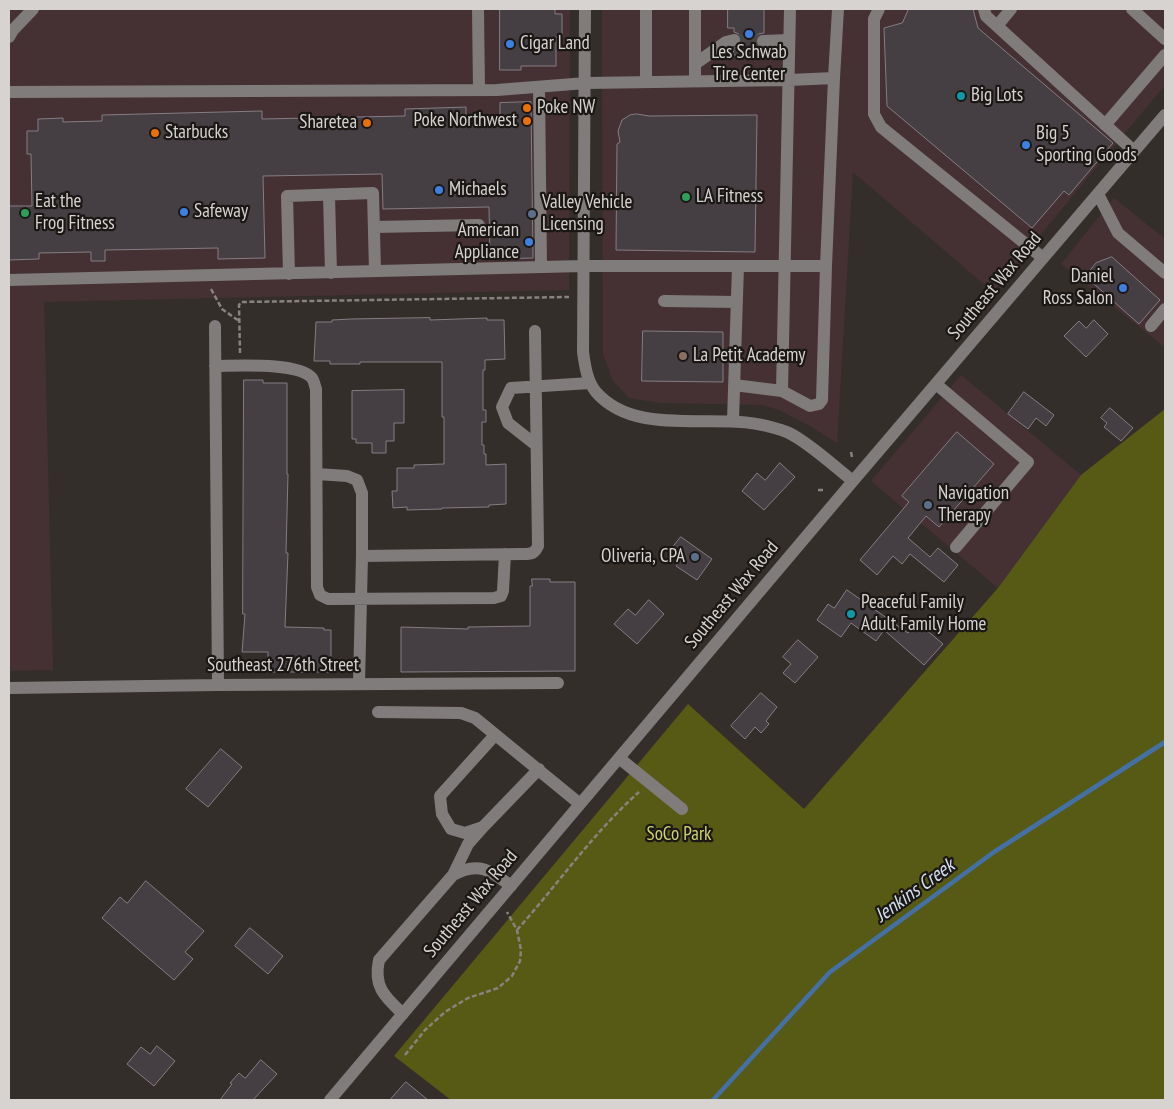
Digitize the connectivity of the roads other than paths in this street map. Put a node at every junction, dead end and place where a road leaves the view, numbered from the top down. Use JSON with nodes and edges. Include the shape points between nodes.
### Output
{"nodes":[{"id":1,"x":33,"y":9,"type":"edge"},
{"id":2,"x":478,"y":9,"type":"edge"},
{"id":3,"x":585,"y":9,"type":"edge"},
{"id":4,"x":646,"y":9,"type":"edge"},
{"id":5,"x":695,"y":9,"type":"edge"},
{"id":6,"x":790,"y":9,"type":"edge"},
{"id":7,"x":838,"y":9,"type":"edge"},
{"id":8,"x":879,"y":9,"type":"edge"},
{"id":9,"x":984,"y":9,"type":"edge"},
{"id":10,"x":1011,"y":9,"type":"edge"},
{"id":11,"x":1132,"y":9,"type":"edge"},
{"id":12,"x":997,"y":26,"type":"junction"},
{"id":13,"x":9,"y":38,"type":"edge"},
{"id":14,"x":1165,"y":39,"type":"edge"},
{"id":15,"x":734,"y":40,"type":"tunnel mouth"},
{"id":16,"x":789,"y":40,"type":"junction"},
{"id":17,"x":763,"y":41,"type":"tunnel mouth"},
{"id":18,"x":1165,"y":56,"type":"edge"},
{"id":19,"x":695,"y":64,"type":"junction"},
{"id":20,"x":834,"y":78,"type":"junction"},
{"id":21,"x":789,"y":80,"type":"junction"},
{"id":22,"x":695,"y":81,"type":"junction"},
{"id":23,"x":646,"y":82,"type":"junction"},
{"id":24,"x":586,"y":83,"type":"junction"},
{"id":25,"x":539,"y":87,"type":"junction"},
{"id":26,"x":479,"y":90,"type":"junction"},
{"id":27,"x":9,"y":92,"type":"edge"},
{"id":28,"x":1165,"y":115,"type":"edge"},
{"id":29,"x":1105,"y":124,"type":"junction"},
{"id":30,"x":1134,"y":151,"type":"junction"},
{"id":31,"x":329,"y":194,"type":"junction"},
{"id":32,"x":1098,"y":194,"type":"junction"},
{"id":33,"x":478,"y":225,"type":"dead end"},
{"id":34,"x":374,"y":227,"type":"junction"},
{"id":35,"x":1043,"y":258,"type":"junction"},
{"id":36,"x":583,"y":266,"type":"junction"},
{"id":37,"x":738,"y":266,"type":"junction"},
{"id":38,"x":784,"y":266,"type":"junction"},
{"id":39,"x":826,"y":266,"type":"junction"},
{"id":40,"x":541,"y":267,"type":"junction"},
{"id":41,"x":375,"y":271,"type":"junction"},
{"id":42,"x":331,"y":272,"type":"junction"},
{"id":43,"x":1165,"y":272,"type":"edge"},
{"id":44,"x":289,"y":274,"type":"junction"},
{"id":45,"x":9,"y":280,"type":"edge"},
{"id":46,"x":664,"y":301,"type":"dead end"},
{"id":47,"x":737,"y":302,"type":"junction"},
{"id":48,"x":1165,"y":309,"type":"edge"},
{"id":49,"x":215,"y":326,"type":"dead end"},
{"id":50,"x":1151,"y":326,"type":"dead end"},
{"id":51,"x":535,"y":331,"type":"dead end"},
{"id":52,"x":215,"y":366,"type":"junction"},
{"id":53,"x":936,"y":384,"type":"junction"},
{"id":54,"x":734,"y":385,"type":"junction"},
{"id":55,"x":536,"y":386,"type":"junction"},
{"id":56,"x":593,"y":387,"type":"junction"},
{"id":57,"x":782,"y":391,"type":"junction"},
{"id":58,"x":733,"y":421,"type":"junction"},
{"id":59,"x":536,"y":445,"type":"junction"},
{"id":60,"x":316,"y":474,"type":"junction"},
{"id":61,"x":853,"y":481,"type":"junction"},
{"id":62,"x":956,"y":547,"type":"dead end"},
{"id":63,"x":505,"y":554,"type":"junction"},
{"id":64,"x":362,"y":556,"type":"junction"},
{"id":65,"x":361,"y":600,"type":"junction"},
{"id":66,"x":558,"y":683,"type":"dead end"},
{"id":67,"x":359,"y":684,"type":"junction"},
{"id":68,"x":218,"y":685,"type":"junction"},
{"id":69,"x":9,"y":688,"type":"edge"},
{"id":70,"x":378,"y":712,"type":"dead end"},
{"id":71,"x":495,"y":735,"type":"junction"},
{"id":72,"x":619,"y":758,"type":"junction"},
{"id":73,"x":539,"y":769,"type":"junction"},
{"id":74,"x":580,"y":804,"type":"junction"},
{"id":75,"x":682,"y":810,"type":"dead end"},
{"id":76,"x":483,"y":827,"type":"junction"},
{"id":77,"x":453,"y":875,"type":"junction"},
{"id":78,"x":510,"y":886,"type":"junction"},
{"id":79,"x":403,"y":1014,"type":"junction"},
{"id":80,"x":330,"y":1100,"type":"edge"}],
"edges":[{"from":1,"to":13,"type":"street"},
{"from":2,"to":26,"type":"street"},
{"from":3,"to":24,"type":"street"},
{"from":4,"to":23,"type":"street"},
{"from":5,"to":19,"type":"street"},
{"from":6,"to":16,"type":"street"},
{"from":7,"to":20,"type":"street"},
{"from":8,"to":35,"type":"street","via":[[874,19],[874,114],[880,127]]},
{"from":9,"to":12,"type":"street","via":[[986,16]]},
{"from":10,"to":12,"type":"street"},
{"from":11,"to":14,"type":"street"},
{"from":12,"to":29,"type":"street"},
{"from":15,"to":19,"type":"street"},
{"from":16,"to":17,"type":"street"},
{"from":16,"to":21,"type":"street"},
{"from":18,"to":29,"type":"street"},
{"from":19,"to":22,"type":"street"},
{"from":20,"to":21,"type":"street"},
{"from":20,"to":39,"type":"street"},
{"from":21,"to":22,"type":"street"},
{"from":21,"to":38,"type":"street"},
{"from":22,"to":23,"type":"street"},
{"from":23,"to":24,"type":"street"},
{"from":24,"to":25,"type":"street"},
{"from":24,"to":36,"type":"street"},
{"from":25,"to":26,"type":"street"},
{"from":25,"to":40,"type":"street"},
{"from":26,"to":27,"type":"street"},
{"from":28,"to":30,"type":"street","name":"Southeast Wax Road"},
{"from":29,"to":30,"type":"street"},
{"from":30,"to":32,"type":"street","name":"Southeast Wax Road"},
{"from":31,"to":34,"type":"street","via":[[373,193]]},
{"from":31,"to":42,"type":"street"},
{"from":31,"to":44,"type":"street","via":[[287,196]]},
{"from":32,"to":35,"type":"street","name":"Southeast Wax Road"},
{"from":32,"to":43,"type":"street","via":[[1118,233]]},
{"from":33,"to":34,"type":"street"},
{"from":34,"to":41,"type":"street"},
{"from":35,"to":53,"type":"street","name":"Southeast Wax Road"},
{"from":36,"to":37,"type":"street"},
{"from":36,"to":40,"type":"street"},
{"from":36,"to":56,"type":"street","via":[[583,352]]},
{"from":37,"to":38,"type":"street"},
{"from":37,"to":47,"type":"street"},
{"from":38,"to":39,"type":"street"},
{"from":38,"to":57,"type":"street"},
{"from":39,"to":57,"type":"street","via":[[822,400],[810,406]]},
{"from":40,"to":41,"type":"street"},
{"from":41,"to":42,"type":"street"},
{"from":42,"to":44,"type":"street"},
{"from":44,"to":45,"type":"street"},
{"from":46,"to":47,"type":"street"},
{"from":47,"to":54,"type":"street"},
{"from":48,"to":50,"type":"street"},
{"from":49,"to":52,"type":"street"},
{"from":51,"to":55,"type":"street"},
{"from":52,"to":60,"type":"street","via":[[291,368],[312,379],[316,389]]},
{"from":52,"to":68,"type":"street"},
{"from":53,"to":61,"type":"street","name":"Southeast Wax Road"},
{"from":53,"to":62,"type":"street","via":[[1028,462]]},
{"from":54,"to":57,"type":"street"},
{"from":54,"to":58,"type":"street"},
{"from":55,"to":56,"type":"street"},
{"from":55,"to":59,"type":"street"},
{"from":55,"to":59,"type":"street","via":[[511,388],[502,407],[508,422]]},
{"from":56,"to":58,"type":"street","via":[[623,412],[641,417]]},
{"from":58,"to":61,"type":"street","via":[[789,433]]},
{"from":59,"to":63,"type":"street","via":[[538,546],[532,554]]},
{"from":60,"to":64,"type":"street","via":[[347,476],[357,480],[362,492]]},
{"from":60,"to":65,"type":"street","via":[[317,587],[320,596]]},
{"from":61,"to":72,"type":"street","name":"Southeast Wax Road"},
{"from":63,"to":64,"type":"street"},
{"from":63,"to":65,"type":"street","via":[[504,591],[501,596]]},
{"from":64,"to":65,"type":"street"},
{"from":65,"to":67,"type":"street"},
{"from":66,"to":67,"type":"street","name":"Southeast 276th Street"},
{"from":67,"to":68,"type":"street","name":"Southeast 276th Street"},
{"from":68,"to":69,"type":"street","name":"Southeast 276th Street"},
{"from":70,"to":71,"type":"street","via":[[461,712],[475,718]]},
{"from":71,"to":73,"type":"street"},
{"from":71,"to":76,"type":"street","via":[[440,796],[442,814],[451,829],[465,833]]},
{"from":72,"to":74,"type":"street","name":"Southeast Wax Road"},
{"from":72,"to":75,"type":"street"},
{"from":73,"to":74,"type":"street"},
{"from":73,"to":76,"type":"street"},
{"from":74,"to":78,"type":"street","name":"Southeast Wax Road"},
{"from":76,"to":77,"type":"street","via":[[468,844]]},
{"from":77,"to":78,"type":"street","via":[[465,869],[479,869],[492,872]]},
{"from":77,"to":79,"type":"street","via":[[379,960],[378,984],[382,994]]},
{"from":78,"to":79,"type":"street","name":"Southeast Wax Road"},
{"from":79,"to":80,"type":"street","name":"Southeast Wax Road"}]}
